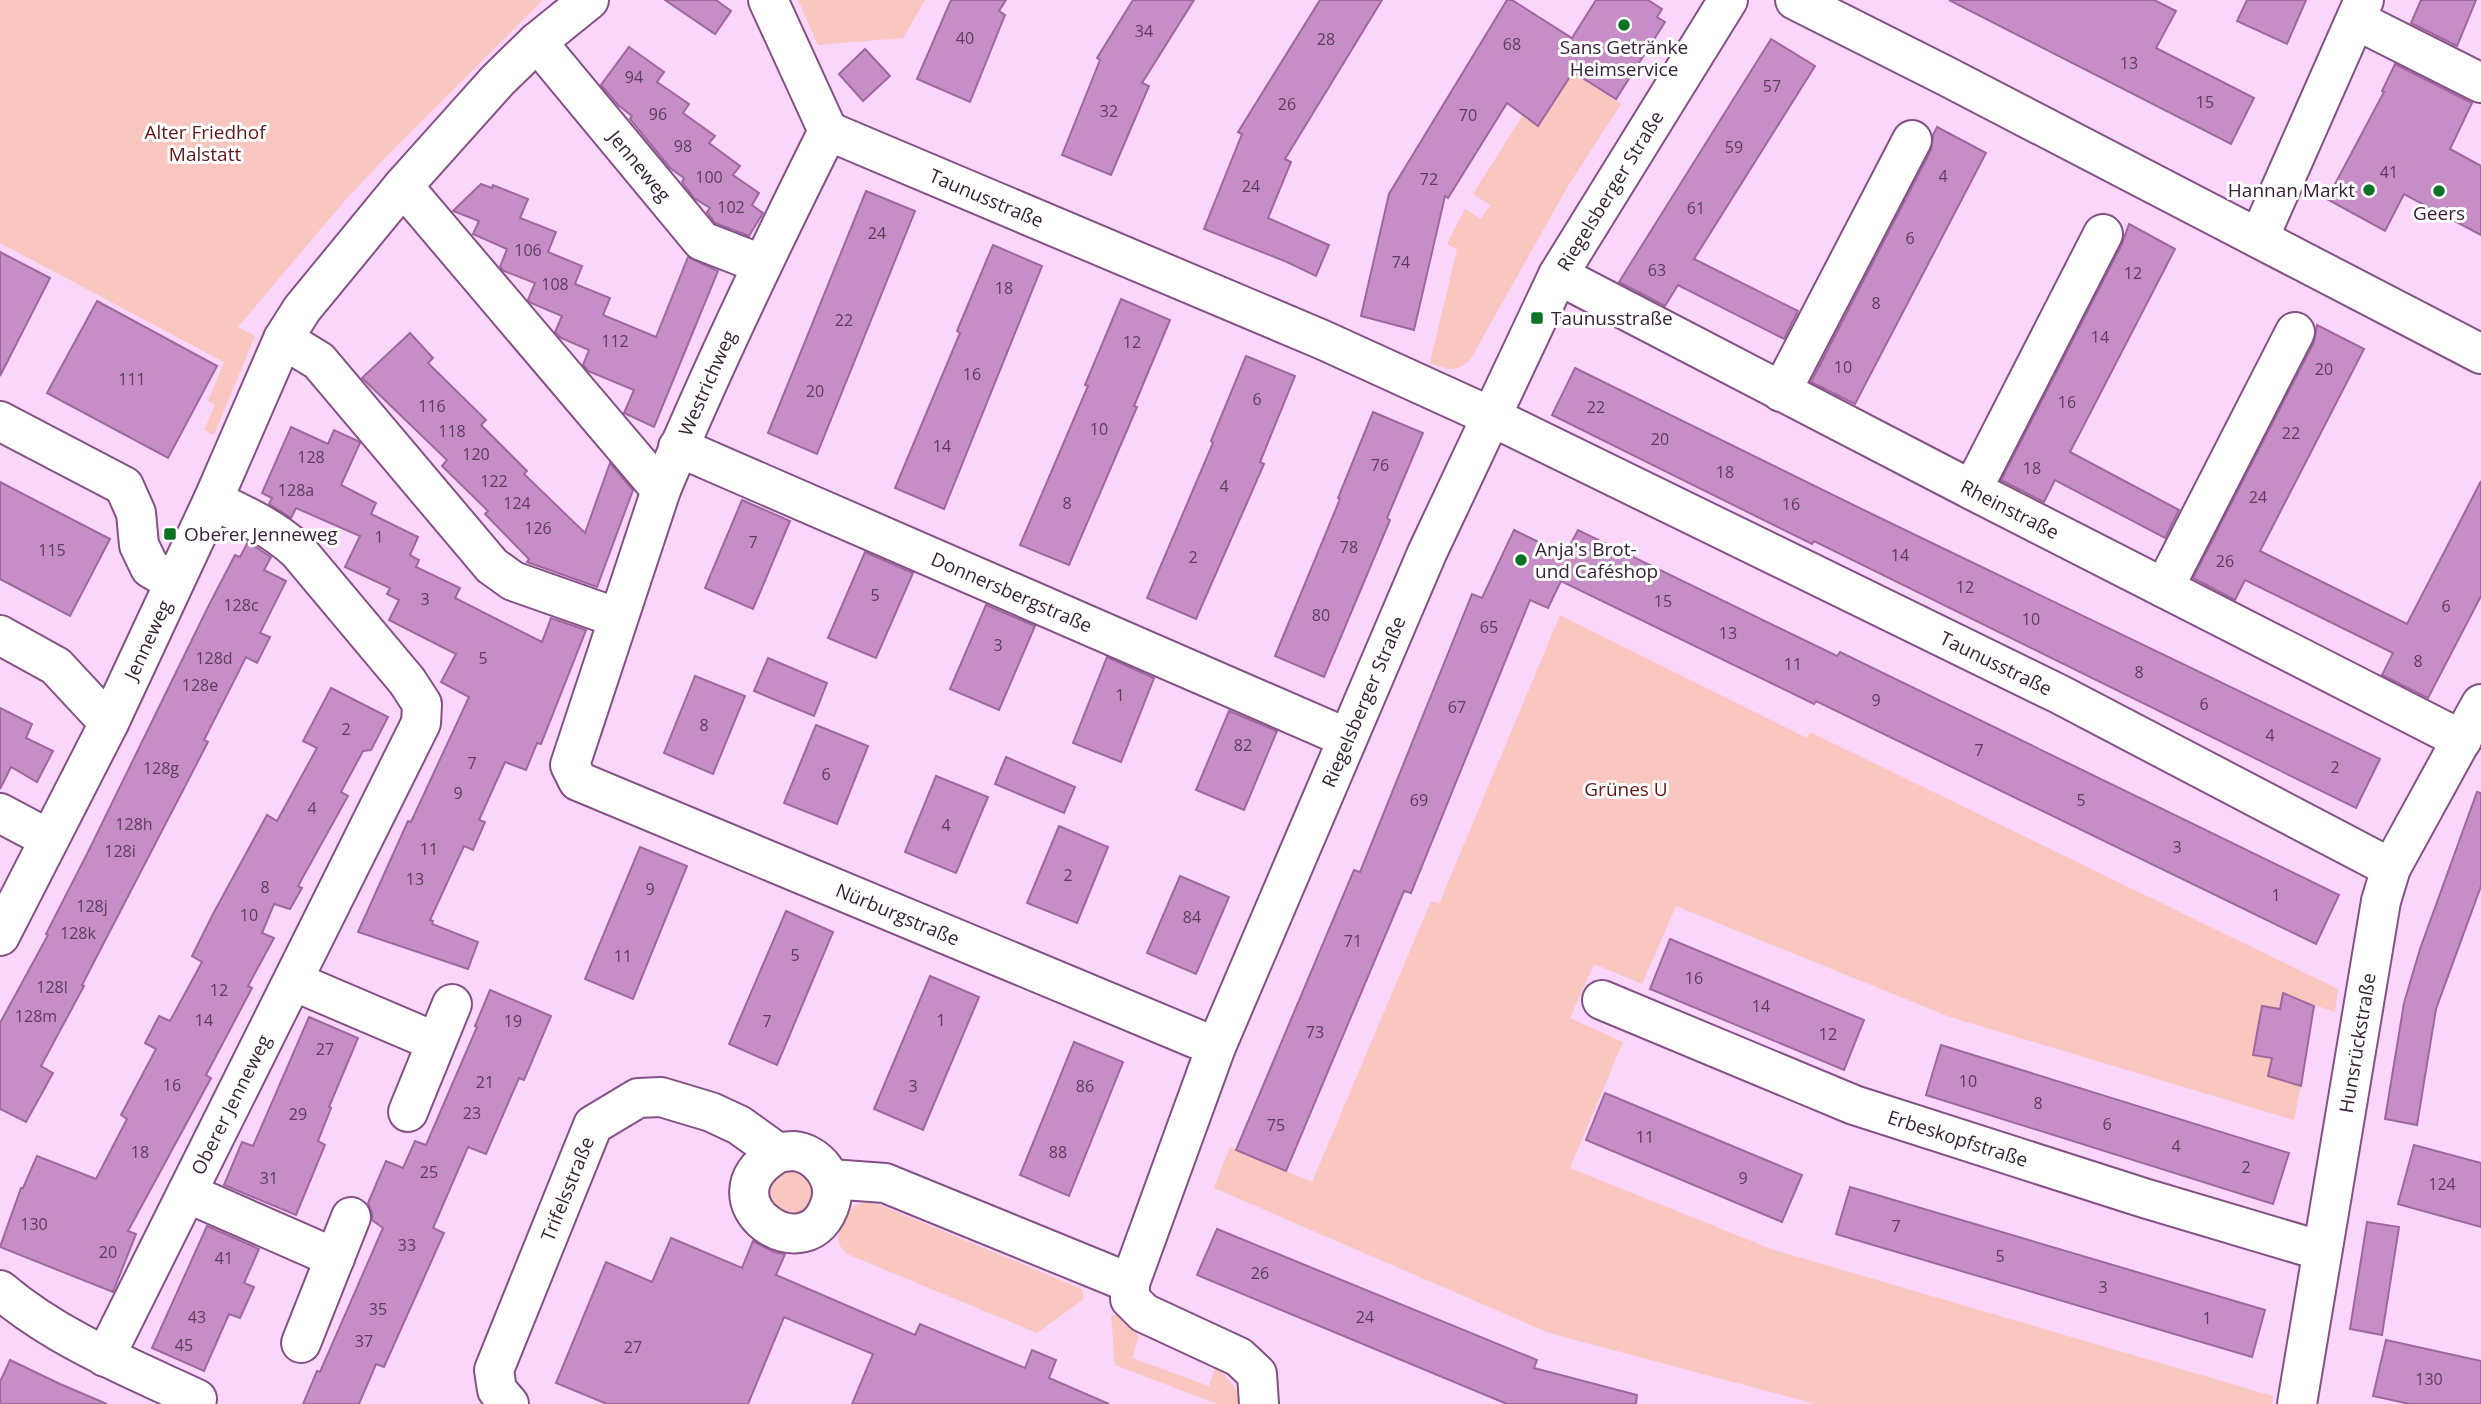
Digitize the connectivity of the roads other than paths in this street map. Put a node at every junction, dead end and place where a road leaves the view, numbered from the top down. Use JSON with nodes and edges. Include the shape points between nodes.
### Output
{"nodes":[{"id":1,"x":589,"y":0,"type":"edge"},
{"id":2,"x":768,"y":0,"type":"edge"},
{"id":3,"x":1728,"y":0,"type":"edge"},
{"id":4,"x":1795,"y":0,"type":"edge"},
{"id":5,"x":2360,"y":10,"type":"edge"},
{"id":6,"x":537,"y":42,"type":"junction"},
{"id":7,"x":2481,"y":83,"type":"edge"},
{"id":8,"x":828,"y":131,"type":"junction"},
{"id":9,"x":1912,"y":141,"type":"dead end"},
{"id":10,"x":404,"y":186,"type":"junction"},
{"id":11,"x":2104,"y":234,"type":"dead end"},
{"id":12,"x":2259,"y":238,"type":"junction"},
{"id":13,"x":761,"y":264,"type":"junction"},
{"id":14,"x":1558,"y":275,"type":"junction"},
{"id":15,"x":2295,"y":332,"type":"dead end"},
{"id":16,"x":283,"y":339,"type":"junction"},
{"id":17,"x":2481,"y":354,"type":"edge"},
{"id":18,"x":1781,"y":392,"type":"junction"},
{"id":19,"x":1492,"y":416,"type":"junction"},
{"id":20,"x":0,"y":421,"type":"edge"},
{"id":21,"x":678,"y":447,"type":"junction"},
{"id":22,"x":661,"y":490,"type":"junction"},
{"id":23,"x":1972,"y":490,"type":"junction"},
{"id":24,"x":213,"y":500,"type":"junction"},
{"id":25,"x":174,"y":582,"type":"junction"},
{"id":26,"x":2164,"y":588,"type":"junction"},
{"id":27,"x":618,"y":618,"type":"junction"},
{"id":28,"x":0,"y":635,"type":"edge"},
{"id":29,"x":2481,"y":705,"type":"edge"},
{"id":30,"x":109,"y":723,"type":"junction"},
{"id":31,"x":1347,"y":738,"type":"junction"},
{"id":32,"x":2462,"y":740,"type":"junction"},
{"id":33,"x":578,"y":781,"type":"joint"},
{"id":34,"x":0,"y":813,"type":"edge"},
{"id":35,"x":50,"y":839,"type":"junction"},
{"id":36,"x":2391,"y":868,"type":"junction"},
{"id":37,"x":0,"y":936,"type":"edge"},
{"id":38,"x":293,"y":981,"type":"junction"},
{"id":39,"x":1602,"y":1000,"type":"dead end"},
{"id":40,"x":452,"y":1004,"type":"dead end"},
{"id":41,"x":436,"y":1042,"type":"junction"},
{"id":42,"x":1216,"y":1047,"type":"junction"},
{"id":43,"x":408,"y":1112,"type":"dead end"},
{"id":44,"x":778,"y":1153,"type":"junction"},
{"id":45,"x":830,"y":1179,"type":"junction"},
{"id":46,"x":187,"y":1193,"type":"junction"},
{"id":47,"x":351,"y":1217,"type":"dead end"},
{"id":48,"x":2322,"y":1251,"type":"junction"},
{"id":49,"x":335,"y":1258,"type":"junction"},
{"id":50,"x":1130,"y":1283,"type":"junction"},
{"id":51,"x":0,"y":1290,"type":"edge"},
{"id":52,"x":301,"y":1343,"type":"dead end"},
{"id":53,"x":105,"y":1357,"type":"junction"},
{"id":54,"x":1263,"y":1395,"type":"edge"},
{"id":55,"x":197,"y":1399,"type":"dead end"},
{"id":56,"x":509,"y":1404,"type":"edge"},
{"id":57,"x":2297,"y":1404,"type":"edge"}],
"edges":[{"from":1,"to":6,"type":"street","name":"Jenneweg"},
{"from":2,"to":8,"type":"street"},
{"from":3,"to":14,"type":"street","name":"Riegelsberger Straße"},
{"from":4,"to":12,"type":"street"},
{"from":5,"to":7,"type":"street"},
{"from":5,"to":12,"type":"street"},
{"from":6,"to":10,"type":"street","name":"Jenneweg"},
{"from":6,"to":13,"type":"street","name":"Jenneweg","via":[[702,241]]},
{"from":8,"to":13,"type":"street","name":"Westrichweg"},
{"from":8,"to":19,"type":"street","name":"Taunusstraße"},
{"from":9,"to":18,"type":"street"},
{"from":10,"to":16,"type":"street","name":"Jenneweg","via":[[302,309]]},
{"from":10,"to":22,"type":"street"},
{"from":11,"to":23,"type":"street"},
{"from":12,"to":17,"type":"street"},
{"from":13,"to":21,"type":"street","name":"Westrichweg"},
{"from":14,"to":18,"type":"street","name":"Rheinstraße"},
{"from":14,"to":19,"type":"street","name":"Riegelsberger Straße"},
{"from":15,"to":26,"type":"street"},
{"from":16,"to":24,"type":"street","name":"Jenneweg"},
{"from":16,"to":27,"type":"street","via":[[319,361],[492,566],[513,581]]},
{"from":18,"to":23,"type":"street","name":"Rheinstraße"},
{"from":19,"to":31,"type":"street","name":"Riegelsberger Straße"},
{"from":19,"to":36,"type":"street","name":"Taunusstraße","via":[[2059,694]]},
{"from":20,"to":25,"type":"street","via":[[124,486],[136,513],[139,545],[150,568]]},
{"from":21,"to":22,"type":"street","name":"Westrichweg"},
{"from":21,"to":31,"type":"street","name":"Donnersbergstraße"},
{"from":22,"to":27,"type":"street","name":"Westrichweg"},
{"from":23,"to":26,"type":"street","name":"Rheinstraße"},
{"from":24,"to":25,"type":"street","name":"Jenneweg"},
{"from":24,"to":38,"type":"street","name":"Oberer Jenneweg","via":[[267,527],[298,551],[422,704],[421,723]]},
{"from":25,"to":30,"type":"street","name":"Jenneweg"},
{"from":26,"to":32,"type":"street","name":"Rheinstraße"},
{"from":27,"to":33,"type":"street","name":"Westrichweg","via":[[570,765]]},
{"from":28,"to":30,"type":"street","via":[[56,666]]},
{"from":29,"to":32,"type":"street","name":"Hunsrückstraße"},
{"from":30,"to":35,"type":"street","name":"Jenneweg"},
{"from":31,"to":42,"type":"street","name":"Riegelsberger Straße"},
{"from":32,"to":36,"type":"street","name":"Hunsrückstraße"},
{"from":33,"to":42,"type":"street","name":"Nürburgstraße"},
{"from":34,"to":35,"type":"street"},
{"from":35,"to":37,"type":"street","name":"Jenneweg"},
{"from":36,"to":48,"type":"street","name":"Hunsrückstraße"},
{"from":38,"to":41,"type":"street"},
{"from":38,"to":46,"type":"street","name":"Oberer Jenneweg"},
{"from":39,"to":48,"type":"street","name":"Erbeskopfstraße","via":[[1854,1105]]},
{"from":40,"to":41,"type":"street"},
{"from":41,"to":43,"type":"street"},
{"from":42,"to":50,"type":"street","name":"Riegelsberger Straße"},
{"from":44,"to":45,"type":"street","name":"Trifelsstraße","via":[[809,1155]]},
{"from":44,"to":45,"type":"street","via":[[759,1167],[750,1189],[760,1219],[773,1229],[788,1234],[818,1223],[828,1210]]},
{"from":44,"to":56,"type":"street","name":"Trifelsstraße","via":[[730,1121],[661,1097],[638,1098],[593,1125],[494,1370],[497,1390]]},
{"from":45,"to":50,"type":"street","via":[[885,1183]]},
{"from":46,"to":49,"type":"street","name":"Oberer Jenneweg"},
{"from":46,"to":53,"type":"street","name":"Oberer Jenneweg"},
{"from":47,"to":49,"type":"street"},
{"from":48,"to":57,"type":"street","name":"Hunsrückstraße"},
{"from":49,"to":52,"type":"street"},
{"from":50,"to":54,"type":"street","via":[[1130,1299],[1144,1313],[1239,1357]]},
{"from":51,"to":53,"type":"street","via":[[27,1313]]},
{"from":53,"to":55,"type":"street"}]}
